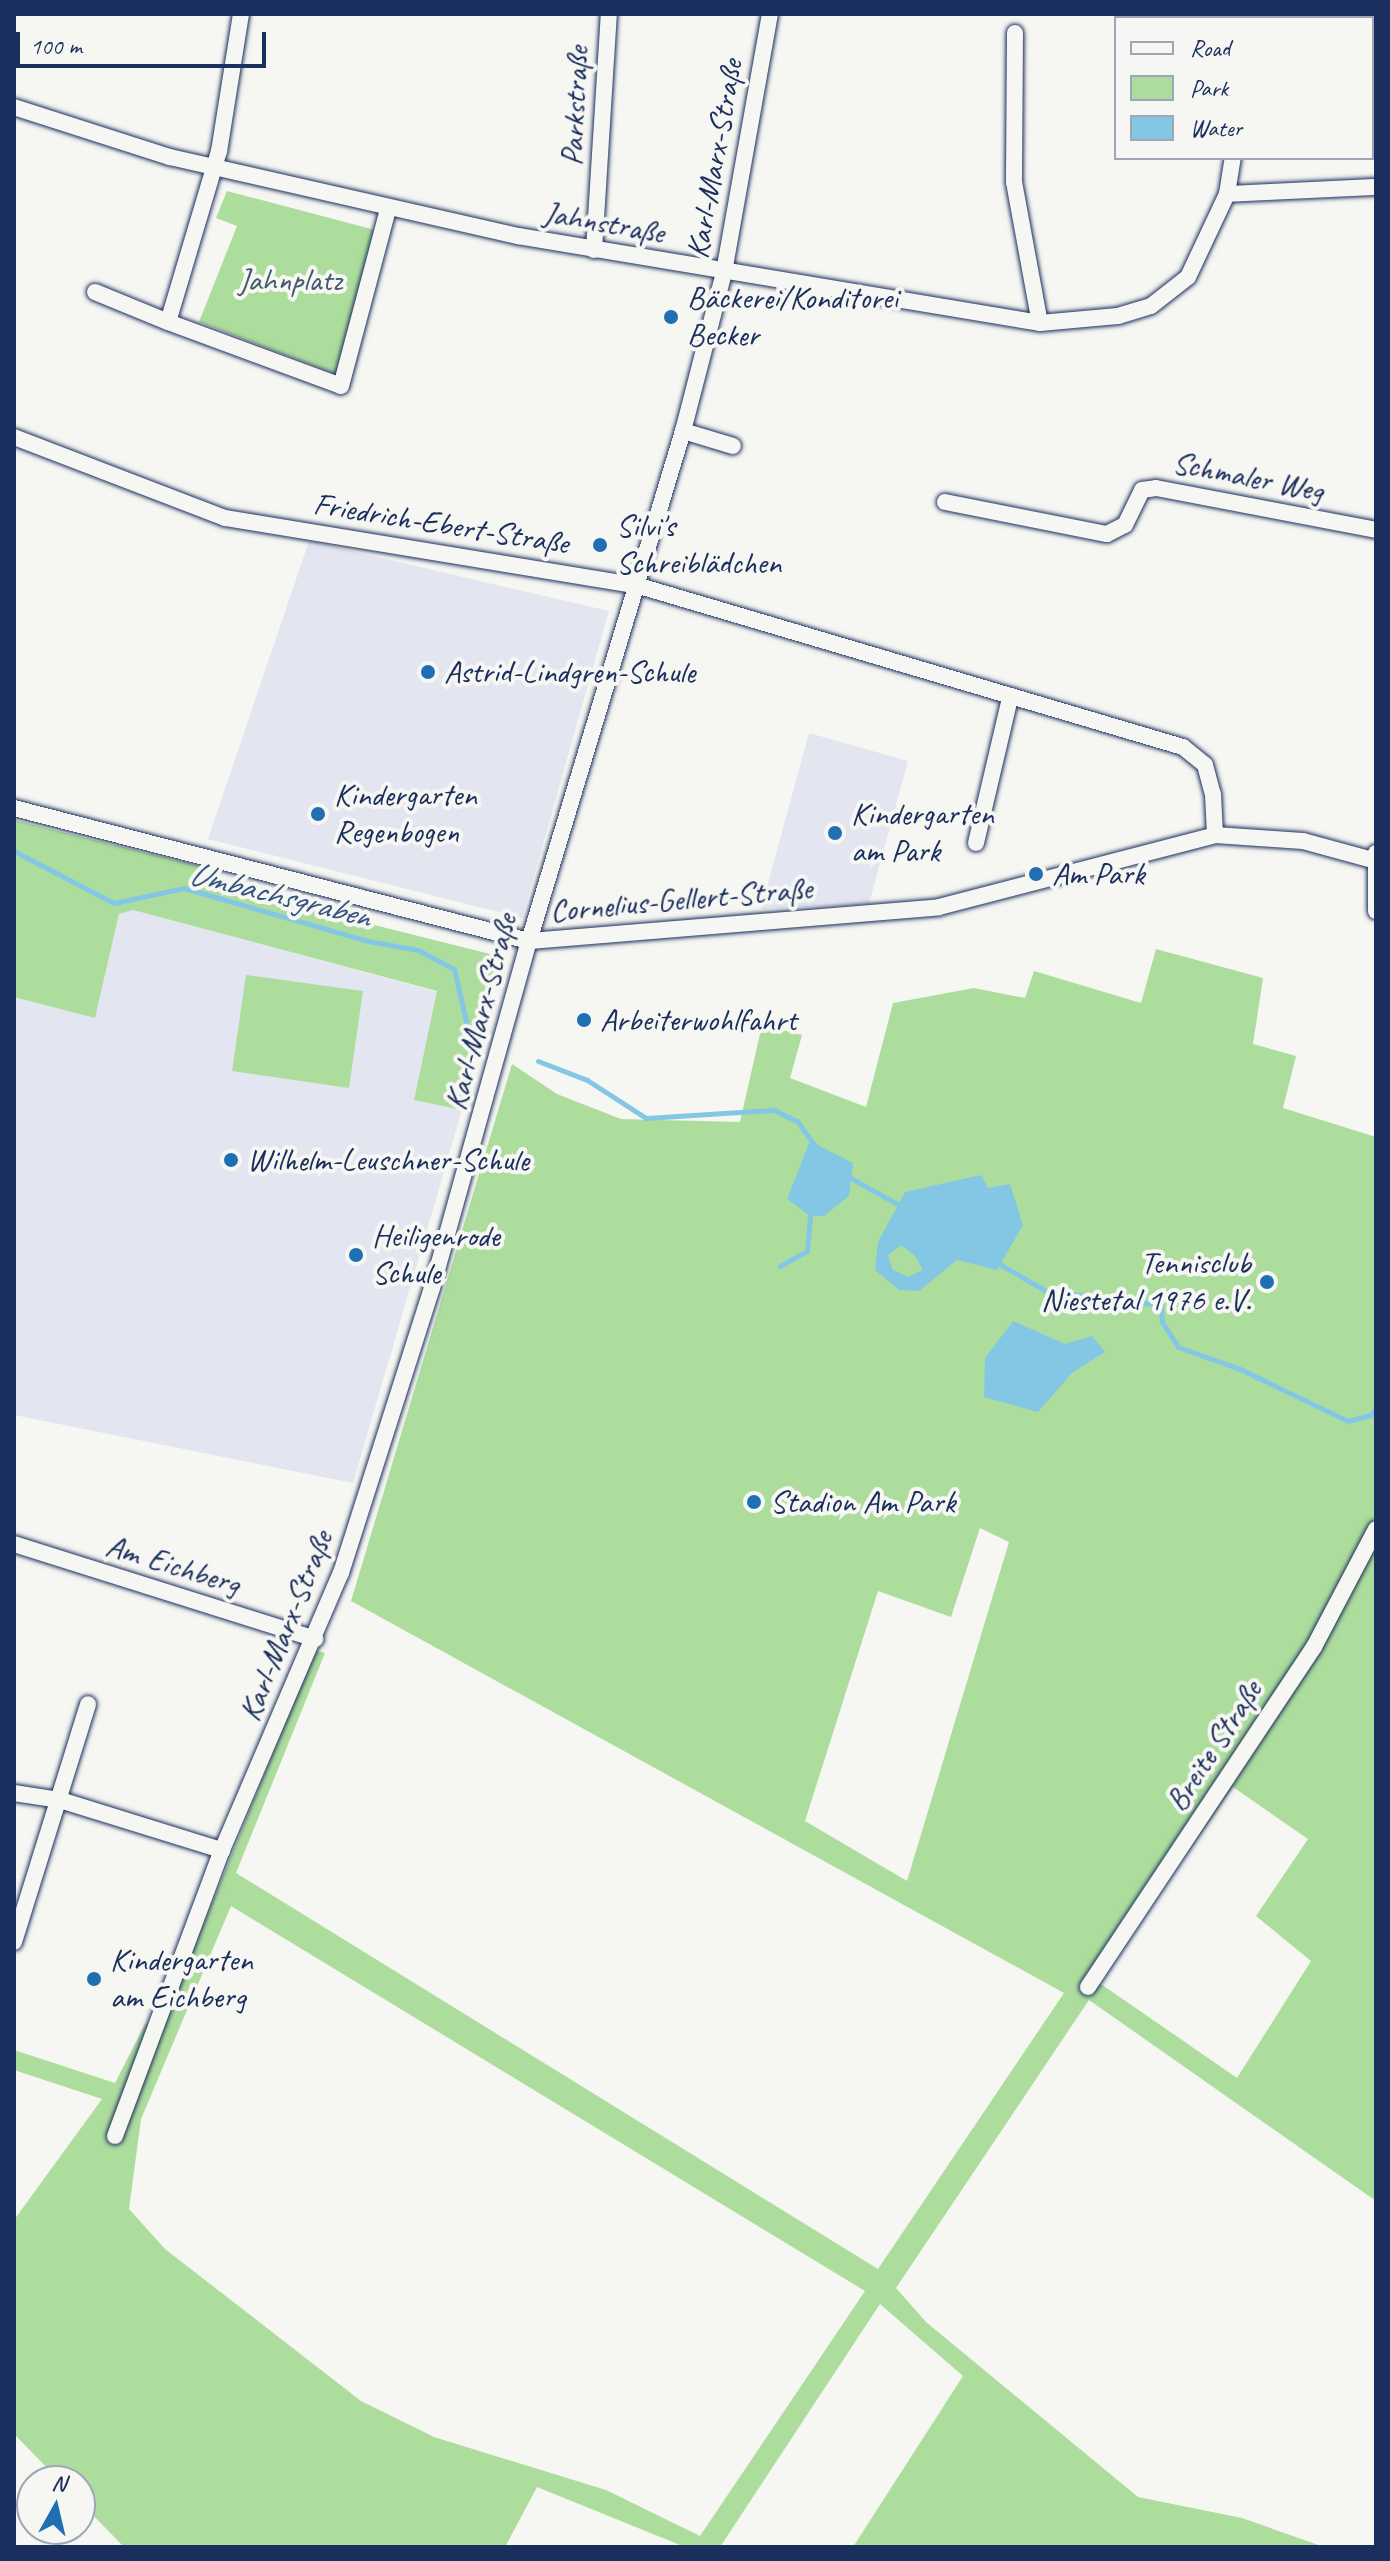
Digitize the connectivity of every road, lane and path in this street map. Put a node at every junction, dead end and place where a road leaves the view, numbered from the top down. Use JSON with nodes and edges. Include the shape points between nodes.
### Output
{"nodes":[{"id":1,"x":241,"y":14,"type":"edge"},
{"id":2,"x":609,"y":14,"type":"edge"},
{"id":3,"x":770,"y":14,"type":"edge"},
{"id":4,"x":1015,"y":33,"type":"dead end"},
{"id":5,"x":14,"y":107,"type":"edge"},
{"id":6,"x":1233,"y":160,"type":"edge"},
{"id":7,"x":212,"y":167,"type":"junction"},
{"id":8,"x":1376,"y":187,"type":"edge"},
{"id":9,"x":1227,"y":194,"type":"junction"},
{"id":10,"x":388,"y":209,"type":"junction"},
{"id":11,"x":594,"y":250,"type":"junction"},
{"id":12,"x":724,"y":272,"type":"junction"},
{"id":13,"x":95,"y":292,"type":"dead end"},
{"id":14,"x":168,"y":322,"type":"junction"},
{"id":15,"x":1040,"y":323,"type":"junction"},
{"id":16,"x":683,"y":431,"type":"junction"},
{"id":17,"x":14,"y":437,"type":"edge"},
{"id":18,"x":733,"y":446,"type":"dead end"},
{"id":19,"x":945,"y":502,"type":"dead end"},
{"id":20,"x":1376,"y":530,"type":"edge"},
{"id":21,"x":636,"y":585,"type":"junction"},
{"id":22,"x":1010,"y":698,"type":"junction"},
{"id":23,"x":14,"y":808,"type":"edge"},
{"id":24,"x":1215,"y":835,"type":"junction"},
{"id":25,"x":976,"y":843,"type":"dead end"},
{"id":26,"x":1376,"y":853,"type":"edge"},
{"id":27,"x":1376,"y":860,"type":"edge"},
{"id":28,"x":1376,"y":911,"type":"edge"},
{"id":29,"x":529,"y":941,"type":"junction"},
{"id":30,"x":1376,"y":1529,"type":"edge"},
{"id":31,"x":14,"y":1544,"type":"edge"},
{"id":32,"x":315,"y":1639,"type":"junction"},
{"id":33,"x":88,"y":1704,"type":"dead end"},
{"id":34,"x":14,"y":1793,"type":"edge"},
{"id":35,"x":60,"y":1800,"type":"junction"},
{"id":36,"x":222,"y":1850,"type":"junction"},
{"id":37,"x":14,"y":1942,"type":"edge"},
{"id":38,"x":1088,"y":1987,"type":"dead end"},
{"id":39,"x":115,"y":2136,"type":"dead end"}],
"edges":[{"from":1,"to":7,"type":"street"},
{"from":2,"to":11,"type":"street","name":"Parkstraße"},
{"from":3,"to":12,"type":"street","name":"Karl-Marx-Straße"},
{"from":4,"to":15,"type":"street","via":[[1014,182]]},
{"from":5,"to":7,"type":"street","name":"Jahnstraße"},
{"from":6,"to":9,"type":"street","name":"Jahnstraße"},
{"from":7,"to":10,"type":"street","name":"Jahnstraße"},
{"from":7,"to":14,"type":"street"},
{"from":8,"to":9,"type":"street"},
{"from":9,"to":15,"type":"street","name":"Jahnstraße","via":[[1188,277],[1151,306],[1118,316]]},
{"from":10,"to":11,"type":"street","name":"Jahnstraße"},
{"from":10,"to":14,"type":"street","via":[[341,386]]},
{"from":11,"to":12,"type":"street","name":"Jahnstraße"},
{"from":12,"to":15,"type":"street","name":"Jahnstraße"},
{"from":12,"to":16,"type":"street","name":"Karl-Marx-Straße"},
{"from":13,"to":14,"type":"street"},
{"from":16,"to":18,"type":"street"},
{"from":16,"to":21,"type":"street","name":"Karl-Marx-Straße"},
{"from":17,"to":21,"type":"street","name":"Friedrich-Ebert-Straße","via":[[225,518]]},
{"from":19,"to":20,"type":"street","name":"Schmaler Weg","via":[[1107,534],[1125,525],[1142,490],[1156,488]]},
{"from":21,"to":22,"type":"street","name":"Friedrich-Ebert-Straße"},
{"from":21,"to":29,"type":"street","name":"Karl-Marx-Straße"},
{"from":22,"to":24,"type":"street","name":"Friedrich-Ebert-Straße","via":[[1183,747],[1205,765]]},
{"from":22,"to":25,"type":"street"},
{"from":23,"to":29,"type":"street","name":"Cornelius-Gellert-Straße"},
{"from":24,"to":27,"type":"street","name":"Cornelius-Gellert-Straße","via":[[1303,841]]},
{"from":24,"to":29,"type":"street","name":"Cornelius-Gellert-Straße","via":[[939,907]]},
{"from":26,"to":27,"type":"street"},
{"from":27,"to":28,"type":"street"},
{"from":29,"to":32,"type":"street","name":"Karl-Marx-Straße","via":[[435,1280]]},
{"from":30,"to":38,"type":"street","name":"Breite Straße","via":[[1314,1647]]},
{"from":31,"to":32,"type":"street","name":"Am Eichberg"},
{"from":32,"to":36,"type":"street","name":"Karl-Marx-Straße"},
{"from":33,"to":35,"type":"street"},
{"from":34,"to":35,"type":"street"},
{"from":35,"to":36,"type":"street"},
{"from":35,"to":37,"type":"street"},
{"from":36,"to":39,"type":"street","name":"Karl-Marx-Straße"}]}
